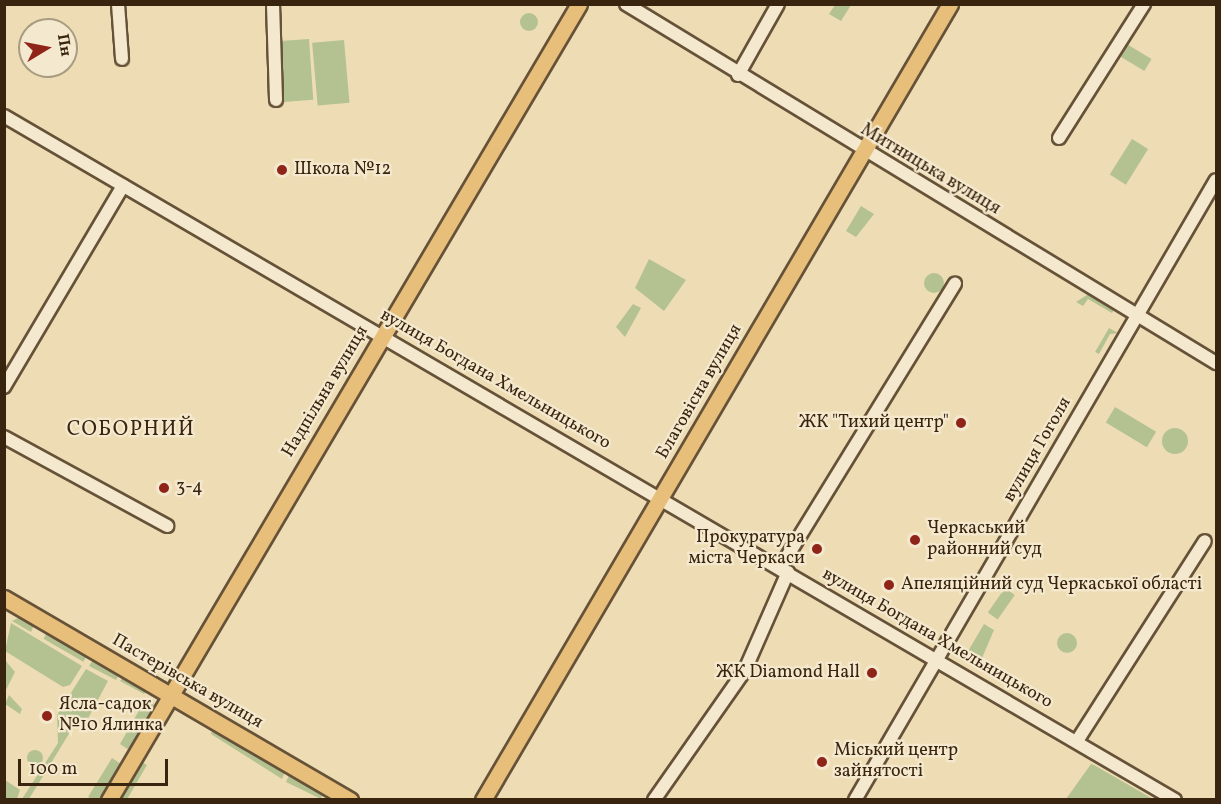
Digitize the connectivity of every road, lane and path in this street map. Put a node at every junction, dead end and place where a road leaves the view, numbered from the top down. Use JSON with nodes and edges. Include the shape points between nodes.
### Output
{"nodes":[{"id":1,"x":118,"y":4,"type":"edge"},
{"id":2,"x":273,"y":4,"type":"edge"},
{"id":3,"x":579,"y":4,"type":"edge"},
{"id":4,"x":626,"y":4,"type":"edge"},
{"id":5,"x":778,"y":4,"type":"edge"},
{"id":6,"x":950,"y":4,"type":"edge"},
{"id":7,"x":1144,"y":4,"type":"edge"},
{"id":8,"x":122,"y":59,"type":"dead end"},
{"id":9,"x":738,"y":75,"type":"junction"},
{"id":10,"x":276,"y":100,"type":"dead end"},
{"id":11,"x":4,"y":116,"type":"edge"},
{"id":12,"x":1059,"y":138,"type":"dead end"},
{"id":13,"x":863,"y":152,"type":"junction"},
{"id":14,"x":1216,"y":180,"type":"edge"},
{"id":15,"x":123,"y":186,"type":"junction"},
{"id":16,"x":955,"y":283,"type":"dead end"},
{"id":17,"x":1136,"y":315,"type":"junction"},
{"id":18,"x":382,"y":335,"type":"junction"},
{"id":19,"x":1216,"y":363,"type":"edge"},
{"id":20,"x":4,"y":387,"type":"edge"},
{"id":21,"x":4,"y":437,"type":"edge"},
{"id":22,"x":661,"y":497,"type":"junction"},
{"id":23,"x":167,"y":526,"type":"dead end"},
{"id":24,"x":1205,"y":541,"type":"dead end"},
{"id":25,"x":784,"y":570,"type":"junction"},
{"id":26,"x":4,"y":598,"type":"edge"},
{"id":27,"x":937,"y":660,"type":"junction"},
{"id":28,"x":170,"y":695,"type":"junction"},
{"id":29,"x":1077,"y":741,"type":"junction"},
{"id":30,"x":109,"y":800,"type":"edge"},
{"id":31,"x":350,"y":800,"type":"edge"},
{"id":32,"x":483,"y":800,"type":"edge"},
{"id":33,"x":654,"y":800,"type":"edge"},
{"id":34,"x":855,"y":800,"type":"edge"},
{"id":35,"x":1175,"y":800,"type":"edge"}],
"edges":[{"from":1,"to":8,"type":"street"},
{"from":2,"to":10,"type":"street"},
{"from":3,"to":18,"type":"main road","name":"Надпільна вулиця"},
{"from":4,"to":9,"type":"street","name":"Митницька вулиця"},
{"from":5,"to":9,"type":"street"},
{"from":6,"to":13,"type":"main road","name":"Благовісна вулиця"},
{"from":7,"to":12,"type":"street"},
{"from":9,"to":13,"type":"street","name":"Митницька вулиця"},
{"from":11,"to":15,"type":"street","name":"вулиця Богдана Хмельницького"},
{"from":13,"to":17,"type":"street","name":"Митницька вулиця"},
{"from":13,"to":22,"type":"main road","name":"Благовісна вулиця"},
{"from":14,"to":17,"type":"street","name":"вулиця Гоголя"},
{"from":15,"to":18,"type":"street","name":"вулиця Богдана Хмельницького"},
{"from":15,"to":20,"type":"street"},
{"from":16,"to":25,"type":"street"},
{"from":17,"to":19,"type":"street","name":"Митницька вулиця"},
{"from":17,"to":27,"type":"street","name":"вулиця Гоголя"},
{"from":18,"to":22,"type":"street","name":"вулиця Богдана Хмельницького"},
{"from":18,"to":28,"type":"main road","name":"Надпільна вулиця"},
{"from":21,"to":23,"type":"street"},
{"from":22,"to":25,"type":"street","name":"вулиця Богдана Хмельницького"},
{"from":22,"to":32,"type":"main road","name":"Благовісна вулиця"},
{"from":24,"to":29,"type":"street"},
{"from":25,"to":27,"type":"street","name":"вулиця Богдана Хмельницького"},
{"from":25,"to":33,"type":"street","via":[[745,670]]},
{"from":26,"to":28,"type":"main road","name":"Пастерівська вулиця"},
{"from":27,"to":29,"type":"street","name":"вулиця Богдана Хмельницького"},
{"from":27,"to":34,"type":"street","name":"вулиця Гоголя"},
{"from":28,"to":30,"type":"main road","name":"Надпільна вулиця"},
{"from":28,"to":31,"type":"main road","name":"Пастерівська вулиця"},
{"from":29,"to":35,"type":"street","name":"вулиця Богдана Хмельницького"}]}
